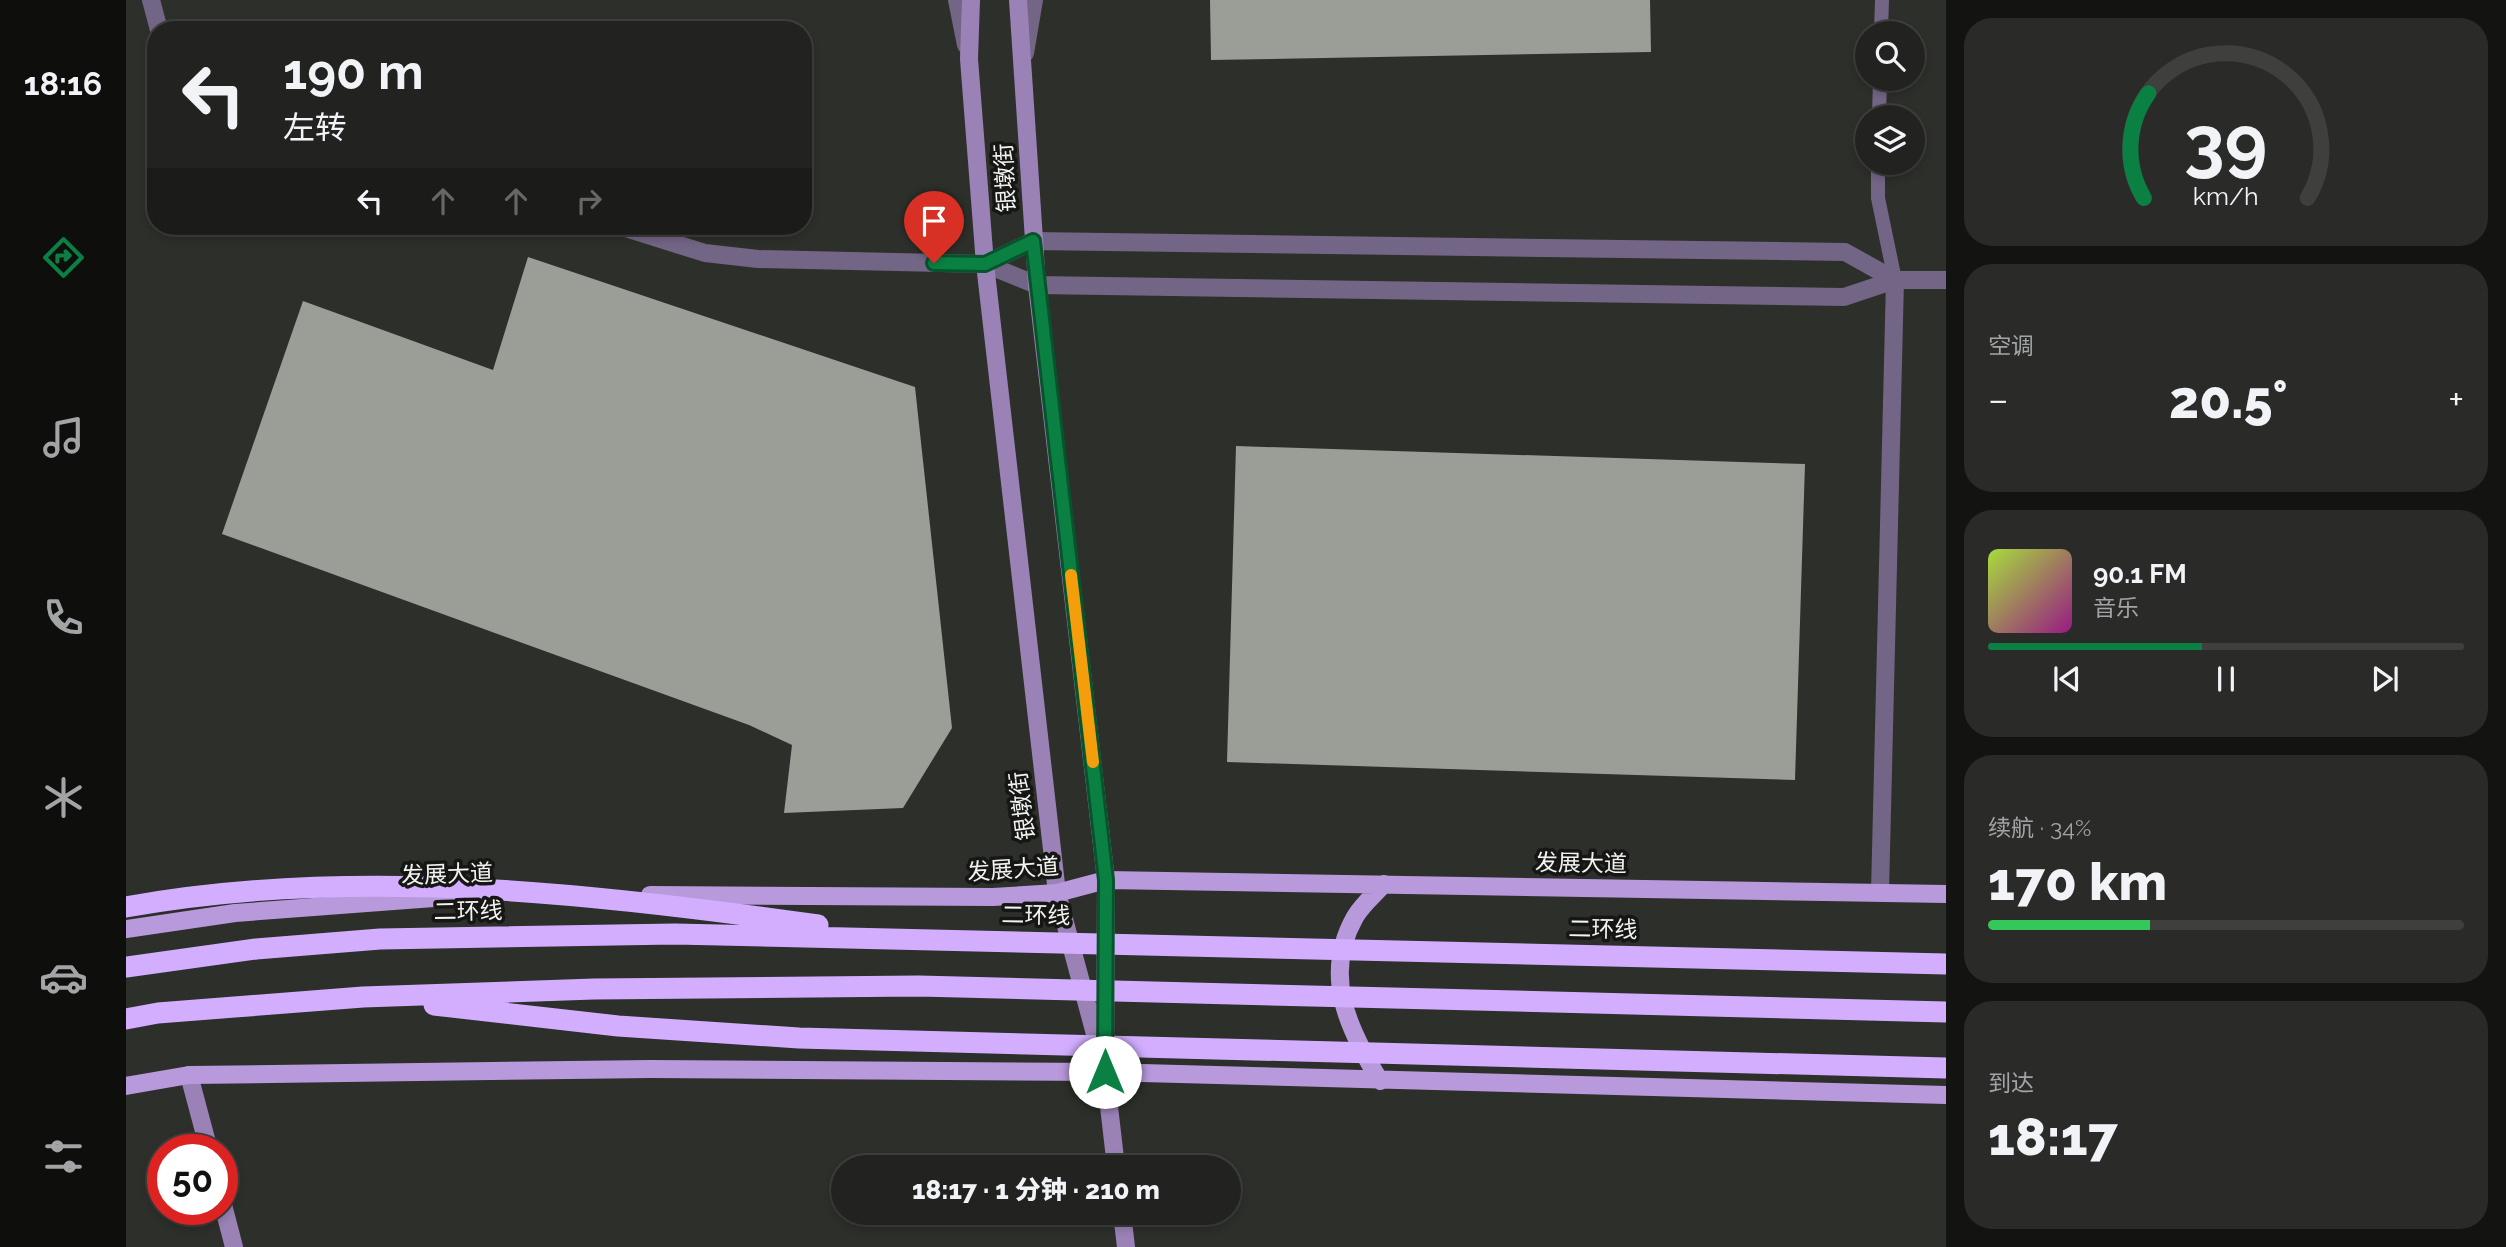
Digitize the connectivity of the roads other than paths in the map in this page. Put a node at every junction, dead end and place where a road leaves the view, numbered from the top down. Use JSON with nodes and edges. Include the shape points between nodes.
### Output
{"nodes":[{"id":1,"x":151,"y":0,"type":"edge"},
{"id":2,"x":957,"y":0,"type":"edge"},
{"id":3,"x":971,"y":0,"type":"edge"},
{"id":4,"x":1018,"y":0,"type":"edge"},
{"id":5,"x":1034,"y":0,"type":"edge"},
{"id":6,"x":1882,"y":0,"type":"edge"},
{"id":7,"x":157,"y":21,"type":"edge"},
{"id":8,"x":1881,"y":21,"type":"edge"},
{"id":9,"x":969,"y":59,"type":"junction"},
{"id":10,"x":1024,"y":63,"type":"junction"},
{"id":11,"x":1878,"y":175,"type":"edge"},
{"id":12,"x":648,"y":235,"type":"edge"},
{"id":13,"x":1033,"y":241,"type":"junction"},
{"id":14,"x":985,"y":264,"type":"junction"},
{"id":15,"x":1895,"y":279,"type":"junction"},
{"id":16,"x":1946,"y":280,"type":"edge"},
{"id":17,"x":1037,"y":285,"type":"junction"},
{"id":18,"x":1106,"y":880,"type":"junction"},
{"id":19,"x":1384,"y":884,"type":"junction"},
{"id":20,"x":1880,"y":892,"type":"junction"},
{"id":21,"x":1057,"y":893,"type":"junction"},
{"id":22,"x":1946,"y":894,"type":"edge"},
{"id":23,"x":126,"y":907,"type":"edge"},
{"id":24,"x":126,"y":929,"type":"edge"},
{"id":25,"x":907,"y":937,"type":"junction"},
{"id":26,"x":1946,"y":964,"type":"edge"},
{"id":27,"x":126,"y":967,"type":"edge"},
{"id":28,"x":362,"y":997,"type":"junction"},
{"id":29,"x":1946,"y":1012,"type":"edge"},
{"id":30,"x":126,"y":1019,"type":"edge"},
{"id":31,"x":1946,"y":1068,"type":"edge"},
{"id":32,"x":1105,"y":1072,"type":"junction"},
{"id":33,"x":189,"y":1075,"type":"junction"},
{"id":34,"x":1380,"y":1080,"type":"junction"},
{"id":35,"x":126,"y":1086,"type":"edge"},
{"id":36,"x":1946,"y":1095,"type":"edge"},
{"id":37,"x":205,"y":1134,"type":"edge"},
{"id":38,"x":1115,"y":1155,"type":"edge"},
{"id":39,"x":228,"y":1225,"type":"edge"},
{"id":40,"x":1123,"y":1225,"type":"edge"},
{"id":41,"x":234,"y":1247,"type":"edge"},
{"id":42,"x":1126,"y":1247,"type":"edge"}],
"edges":[{"from":1,"to":7,"type":"street"},
{"from":2,"to":9,"type":"street"},
{"from":3,"to":9,"type":"main road","name":"银墩街"},
{"from":4,"to":10,"type":"main road","name":"银墩街"},
{"from":5,"to":10,"type":"street"},
{"from":6,"to":8,"type":"lane"},
{"from":9,"to":14,"type":"main road","name":"银墩街"},
{"from":10,"to":13,"type":"main road","name":"银墩街"},
{"from":11,"to":15,"type":"lane","via":[[1878,198]]},
{"from":12,"to":14,"type":"street","via":[[705,253],[758,259]]},
{"from":13,"to":14,"type":"street"},
{"from":13,"to":15,"type":"street","via":[[1846,252]]},
{"from":13,"to":17,"type":"main road","name":"银墩街"},
{"from":14,"to":17,"type":"street"},
{"from":14,"to":21,"type":"main road","name":"银墩街"},
{"from":15,"to":16,"type":"street"},
{"from":15,"to":17,"type":"street","via":[[1844,297]]},
{"from":15,"to":20,"type":"street"},
{"from":17,"to":18,"type":"main road","name":"银墩街"},
{"from":18,"to":19,"type":"main road","name":"发展大道"},
{"from":18,"to":21,"type":"main road","name":"发展大道"},
{"from":18,"to":32,"type":"main road","name":"银墩街"},
{"from":19,"to":20,"type":"main road","name":"发展大道"},
{"from":19,"to":34,"type":"main road","via":[[1356,915],[1343,942],[1338,978],[1345,1016]]},
{"from":20,"to":22,"type":"main road","name":"发展大道"},
{"from":21,"to":24,"type":"main road","name":"发展大道","via":[[417,898],[235,913]]},
{"from":21,"to":32,"type":"main road","name":"银墩街"},
{"from":23,"to":25,"type":"highway","via":[[262,890],[377,887],[503,892],[713,910]]},
{"from":25,"to":26,"type":"highway","name":"二环线"},
{"from":25,"to":27,"type":"highway","name":"二环线","via":[[675,934],[380,939],[256,949]]},
{"from":28,"to":29,"type":"highway","via":[[919,986]]},
{"from":28,"to":30,"type":"highway"},
{"from":28,"to":31,"type":"highway","via":[[735,1035]]},
{"from":32,"to":33,"type":"main road","via":[[651,1069]]},
{"from":32,"to":34,"type":"main road"},
{"from":32,"to":38,"type":"main road"},
{"from":33,"to":35,"type":"main road"},
{"from":33,"to":37,"type":"main road"},
{"from":34,"to":36,"type":"main road"},
{"from":39,"to":41,"type":"main road"},
{"from":40,"to":42,"type":"main road"}]}
